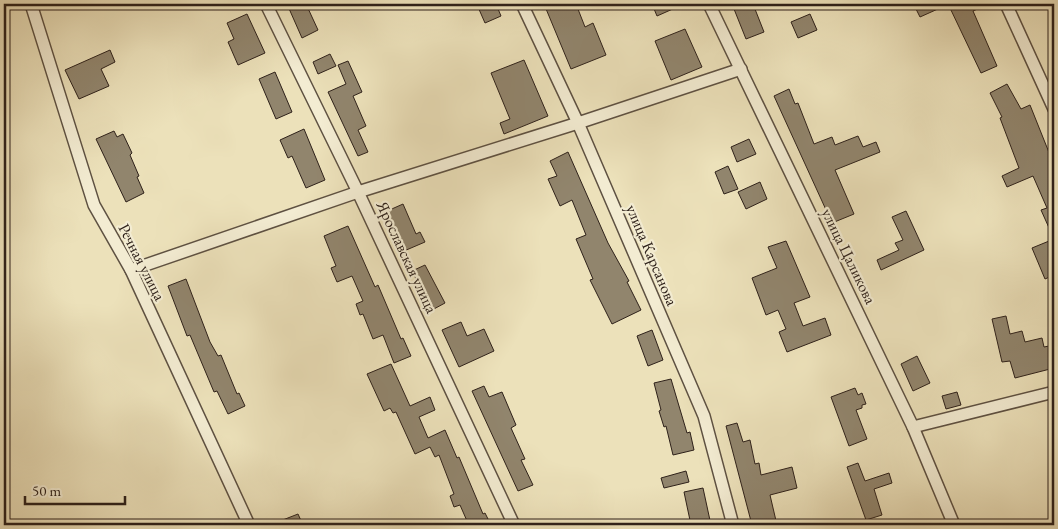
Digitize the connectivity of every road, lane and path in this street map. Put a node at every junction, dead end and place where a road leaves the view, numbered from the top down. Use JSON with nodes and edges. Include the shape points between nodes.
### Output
{"nodes":[{"id":1,"x":31,"y":4,"type":"edge"},
{"id":2,"x":266,"y":4,"type":"edge"},
{"id":3,"x":522,"y":4,"type":"edge"},
{"id":4,"x":710,"y":4,"type":"edge"},
{"id":5,"x":1006,"y":4,"type":"edge"},
{"id":6,"x":741,"y":69,"type":"junction"},
{"id":7,"x":1054,"y":109,"type":"edge"},
{"id":8,"x":578,"y":123,"type":"junction"},
{"id":9,"x":358,"y":192,"type":"junction"},
{"id":10,"x":131,"y":270,"type":"junction"},
{"id":11,"x":1054,"y":392,"type":"edge"},
{"id":12,"x":913,"y":427,"type":"junction"},
{"id":13,"x":249,"y":525,"type":"edge"},
{"id":14,"x":514,"y":525,"type":"edge"},
{"id":15,"x":733,"y":525,"type":"edge"},
{"id":16,"x":954,"y":525,"type":"edge"}],
"edges":[{"from":1,"to":10,"type":"street","name":"Речная улица","via":[[94,205]]},
{"from":2,"to":9,"type":"street","name":"Ярославская улица"},
{"from":3,"to":8,"type":"street","name":"улица Карсанова"},
{"from":4,"to":6,"type":"street","name":"улица Цаликова"},
{"from":5,"to":7,"type":"street"},
{"from":6,"to":8,"type":"street"},
{"from":6,"to":12,"type":"street","name":"улица Цаликова"},
{"from":8,"to":9,"type":"street"},
{"from":8,"to":15,"type":"street","name":"улица Карсанова","via":[[704,416]]},
{"from":9,"to":10,"type":"street"},
{"from":9,"to":14,"type":"street","name":"Ярославская улица"},
{"from":10,"to":13,"type":"street","name":"Речная улица"},
{"from":11,"to":12,"type":"street"},
{"from":12,"to":16,"type":"street","name":"улица Цаликова"}]}
